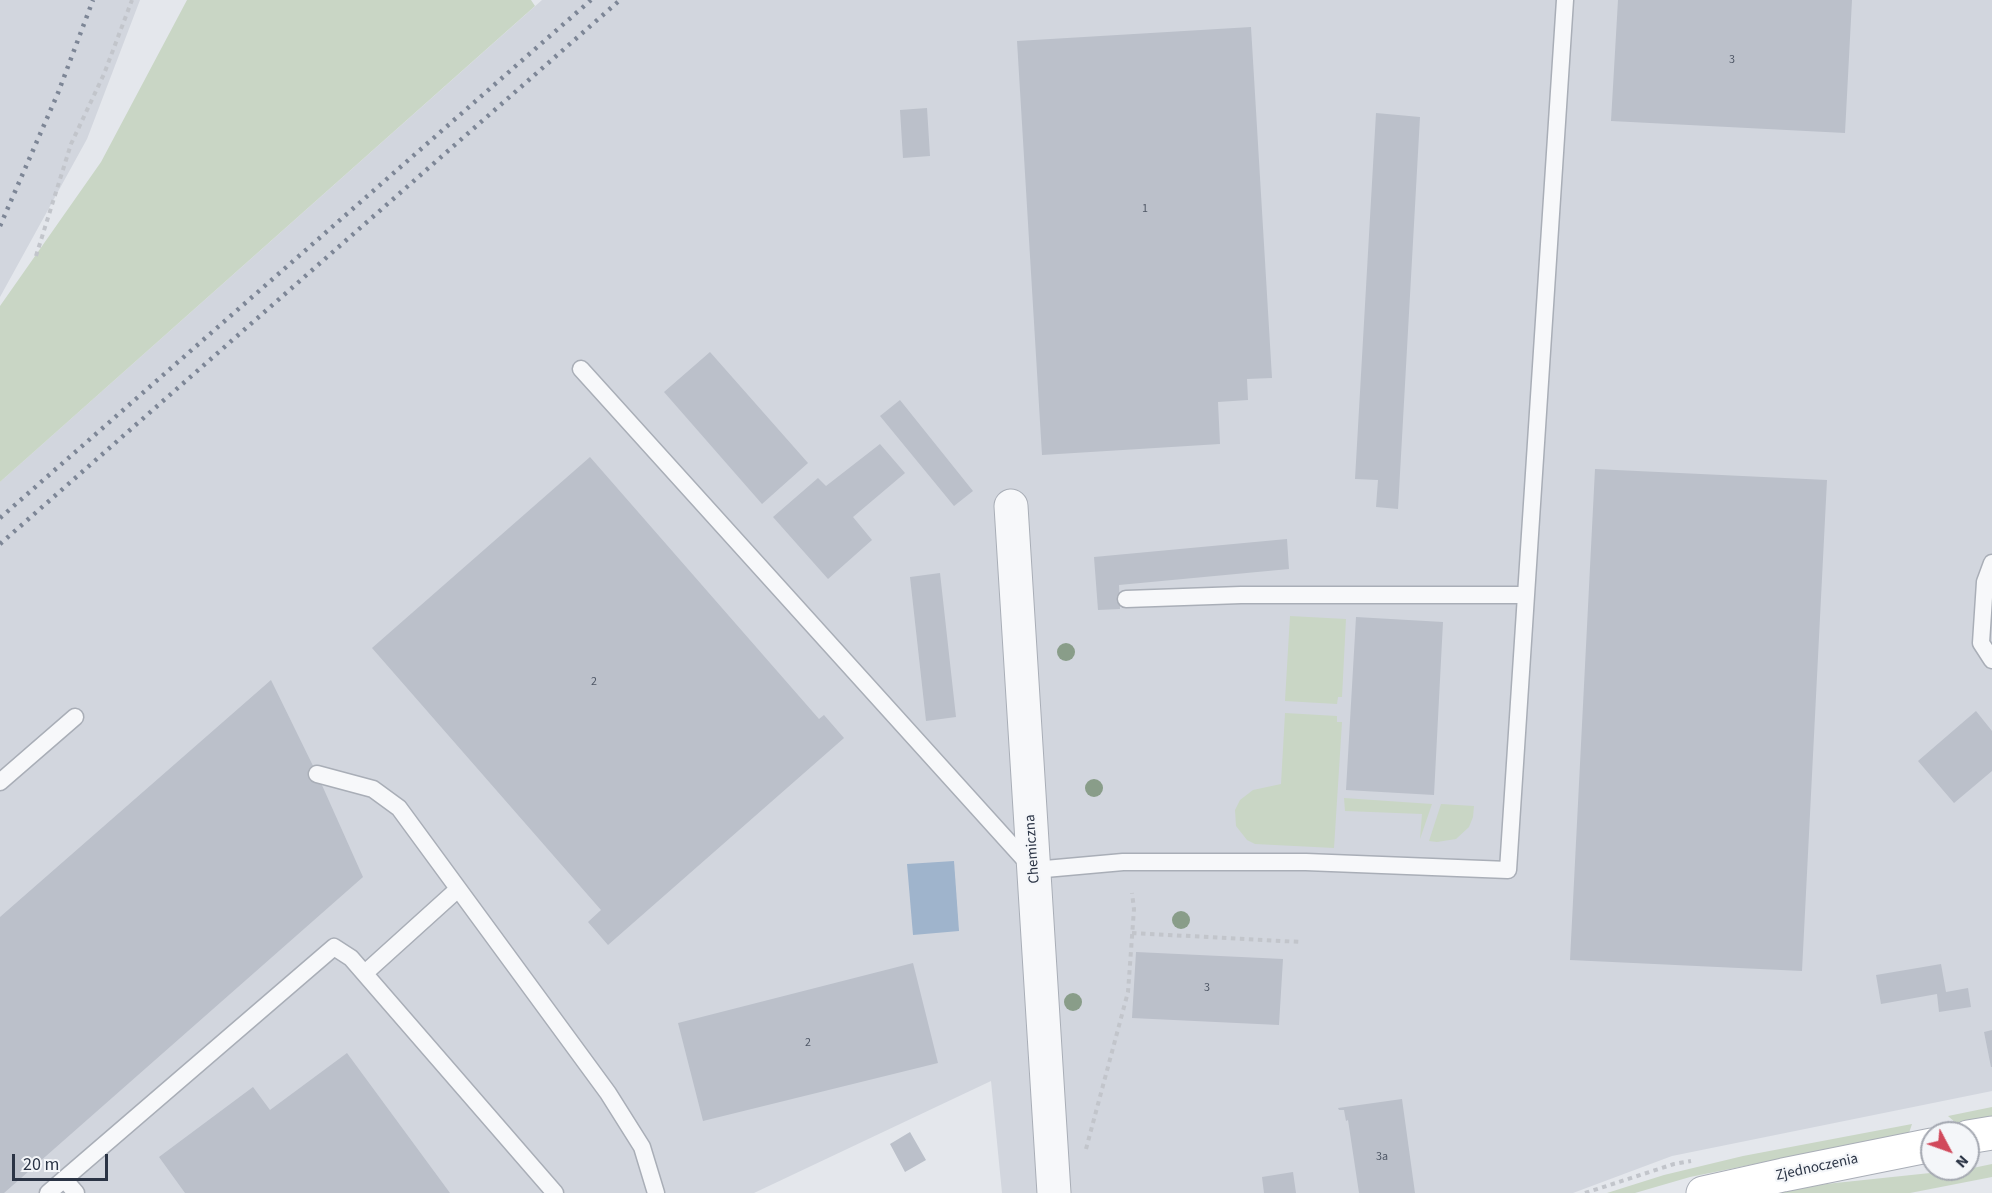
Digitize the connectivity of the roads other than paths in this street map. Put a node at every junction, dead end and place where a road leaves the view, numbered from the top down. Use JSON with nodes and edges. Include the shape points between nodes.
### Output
{"nodes":[{"id":1,"x":1564,"y":0,"type":"edge"},
{"id":2,"x":581,"y":369,"type":"dead end"},
{"id":3,"x":1011,"y":506,"type":"dead end"},
{"id":4,"x":1992,"y":562,"type":"edge"},
{"id":5,"x":1988,"y":587,"type":"edge"},
{"id":6,"x":1526,"y":595,"type":"junction"},
{"id":7,"x":1126,"y":599,"type":"dead end"},
{"id":8,"x":1992,"y":660,"type":"edge"},
{"id":9,"x":75,"y":717,"type":"dead end"},
{"id":10,"x":317,"y":774,"type":"dead end"},
{"id":11,"x":0,"y":782,"type":"edge"},
{"id":12,"x":1034,"y":870,"type":"junction"},
{"id":13,"x":458,"y":888,"type":"junction"},
{"id":14,"x":364,"y":973,"type":"junction"},
{"id":15,"x":1920,"y":1147,"type":"edge"},
{"id":16,"x":64,"y":1179,"type":"junction"},
{"id":17,"x":48,"y":1193,"type":"edge"},
{"id":18,"x":76,"y":1193,"type":"edge"},
{"id":19,"x":555,"y":1193,"type":"edge"},
{"id":20,"x":656,"y":1193,"type":"edge"},
{"id":21,"x":1054,"y":1193,"type":"edge"},
{"id":22,"x":1703,"y":1193,"type":"edge"}],
"edges":[{"from":1,"to":6,"type":"lane"},
{"from":2,"to":12,"type":"lane"},
{"from":3,"to":12,"type":"street","name":"Chemiczna"},
{"from":4,"to":5,"type":"lane","via":[[1985,582]]},
{"from":5,"to":8,"type":"lane","via":[[1982,643]]},
{"from":6,"to":7,"type":"lane"},
{"from":6,"to":12,"type":"lane","via":[[1509,870],[1295,862],[1124,862]]},
{"from":9,"to":11,"type":"lane"},
{"from":10,"to":13,"type":"lane","via":[[373,789],[399,808]]},
{"from":12,"to":21,"type":"street","name":"Chemiczna"},
{"from":13,"to":14,"type":"lane"},
{"from":13,"to":20,"type":"lane","via":[[608,1093],[642,1147]]},
{"from":14,"to":16,"type":"lane","via":[[334,947]]},
{"from":14,"to":19,"type":"lane"},
{"from":15,"to":22,"type":"main road","name":"Zjednoczenia"},
{"from":16,"to":17,"type":"lane"},
{"from":16,"to":18,"type":"lane"}]}
